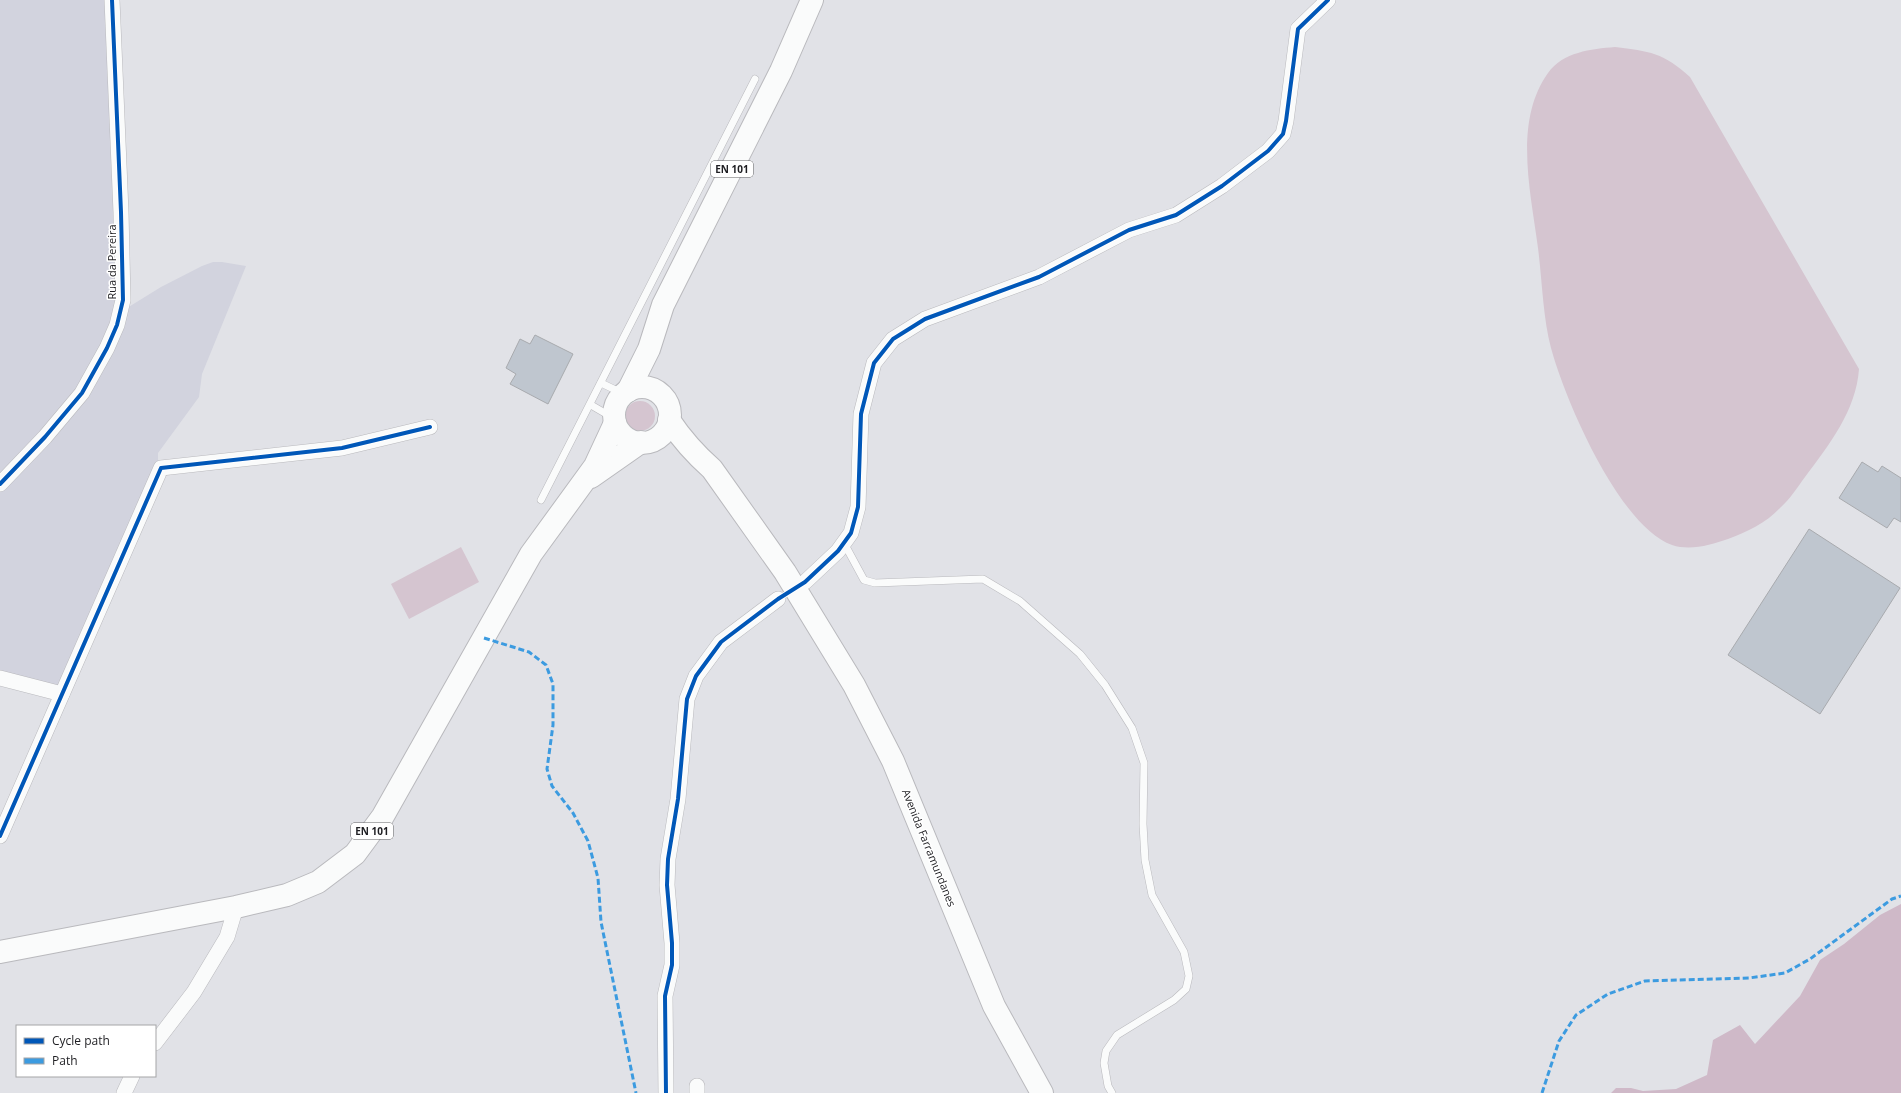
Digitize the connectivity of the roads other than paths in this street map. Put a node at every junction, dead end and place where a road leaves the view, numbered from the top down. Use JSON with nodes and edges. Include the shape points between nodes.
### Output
{"nodes":[{"id":1,"x":112,"y":0,"type":"edge"},
{"id":2,"x":812,"y":0,"type":"edge"},
{"id":3,"x":1328,"y":0,"type":"edge"},
{"id":4,"x":755,"y":79,"type":"dead end"},
{"id":5,"x":652,"y":338,"type":"junction"},
{"id":6,"x":601,"y":383,"type":"junction"},
{"id":7,"x":626,"y":393,"type":"junction"},
{"id":8,"x":663,"y":396,"type":"junction"},
{"id":9,"x":591,"y":405,"type":"junction"},
{"id":10,"x":669,"y":420,"type":"junction"},
{"id":11,"x":615,"y":421,"type":"junction"},
{"id":12,"x":430,"y":427,"type":"dead end"},
{"id":13,"x":646,"y":442,"type":"junction"},
{"id":14,"x":699,"y":457,"type":"junction"},
{"id":15,"x":0,"y":484,"type":"edge"},
{"id":16,"x":579,"y":488,"type":"junction"},
{"id":17,"x":541,"y":500,"type":"dead end"},
{"id":18,"x":844,"y":543,"type":"junction"},
{"id":19,"x":805,"y":582,"type":"dead end"},
{"id":20,"x":778,"y":599,"type":"dead end"},
{"id":21,"x":0,"y":678,"type":"edge"},
{"id":22,"x":62,"y":694,"type":"junction"},
{"id":23,"x":0,"y":836,"type":"edge"},
{"id":24,"x":236,"y":908,"type":"junction"},
{"id":25,"x":0,"y":952,"type":"edge"},
{"id":26,"x":156,"y":1042,"type":"edge"},
{"id":27,"x":132,"y":1077,"type":"edge"},
{"id":28,"x":124,"y":1093,"type":"edge"},
{"id":29,"x":666,"y":1093,"type":"edge"},
{"id":30,"x":1042,"y":1093,"type":"edge"},
{"id":31,"x":1112,"y":1093,"type":"edge"}],
"edges":[{"from":1,"to":15,"type":"street","name":"Rua da Pereira","via":[[121,212],[122,293],[118,325],[82,393]]},
{"from":2,"to":5,"type":"main road","number":"EN 101","via":[[781,71],[663,305]]},
{"from":3,"to":18,"type":"street","via":[[1298,29],[1283,134],[1268,151],[1222,186],[1176,215],[1129,230],[1039,277],[925,319],[893,339],[874,363],[861,414],[858,507],[851,533]]},
{"from":4,"to":6,"type":"lane"},
{"from":5,"to":7,"type":"main road","via":[[644,361]]},
{"from":5,"to":8,"type":"main road","via":[[652,361]]},
{"from":6,"to":7,"type":"lane"},
{"from":6,"to":9,"type":"lane"},
{"from":7,"to":8,"type":"main road","via":[[637,388],[647,388]]},
{"from":7,"to":11,"type":"main road","via":[[616,406]]},
{"from":8,"to":10,"type":"main road","via":[[669,410]]},
{"from":9,"to":11,"type":"lane"},
{"from":9,"to":17,"type":"lane"},
{"from":10,"to":13,"type":"main road","via":[[663,433]]},
{"from":10,"to":14,"type":"main road","name":"Avenida Farramundanes"},
{"from":11,"to":13,"type":"main road","via":[[620,434],[628,439]]},
{"from":11,"to":16,"type":"main road","via":[[595,466]]},
{"from":12,"to":22,"type":"street","via":[[342,448],[161,468]]},
{"from":13,"to":14,"type":"main road","via":[[678,448]]},
{"from":13,"to":16,"type":"main road","via":[[599,470]]},
{"from":14,"to":30,"type":"main road","name":"Avenida Farramundanes","via":[[712,469],[785,572],[854,685],[893,761],[994,1006]]},
{"from":16,"to":24,"type":"main road","number":"EN 101","via":[[531,554],[383,816],[355,854],[318,882],[286,895]]},
{"from":18,"to":19,"type":"street"},
{"from":18,"to":31,"type":"lane","via":[[864,580],[875,583],[983,579],[1020,601],[1080,654],[1105,685],[1132,728],[1144,763],[1142,824],[1145,860],[1152,895],[1184,952],[1189,976],[1186,989],[1174,1000],[1117,1035],[1106,1051],[1104,1063],[1108,1086]]},
{"from":20,"to":29,"type":"street","via":[[721,642],[696,676],[687,699],[678,799],[668,859],[672,965],[665,996]]},
{"from":21,"to":22,"type":"street"},
{"from":22,"to":23,"type":"street"},
{"from":24,"to":25,"type":"main road","number":"EN 101"},
{"from":24,"to":26,"type":"street","via":[[224,943],[194,992]]},
{"from":27,"to":28,"type":"street"}]}
